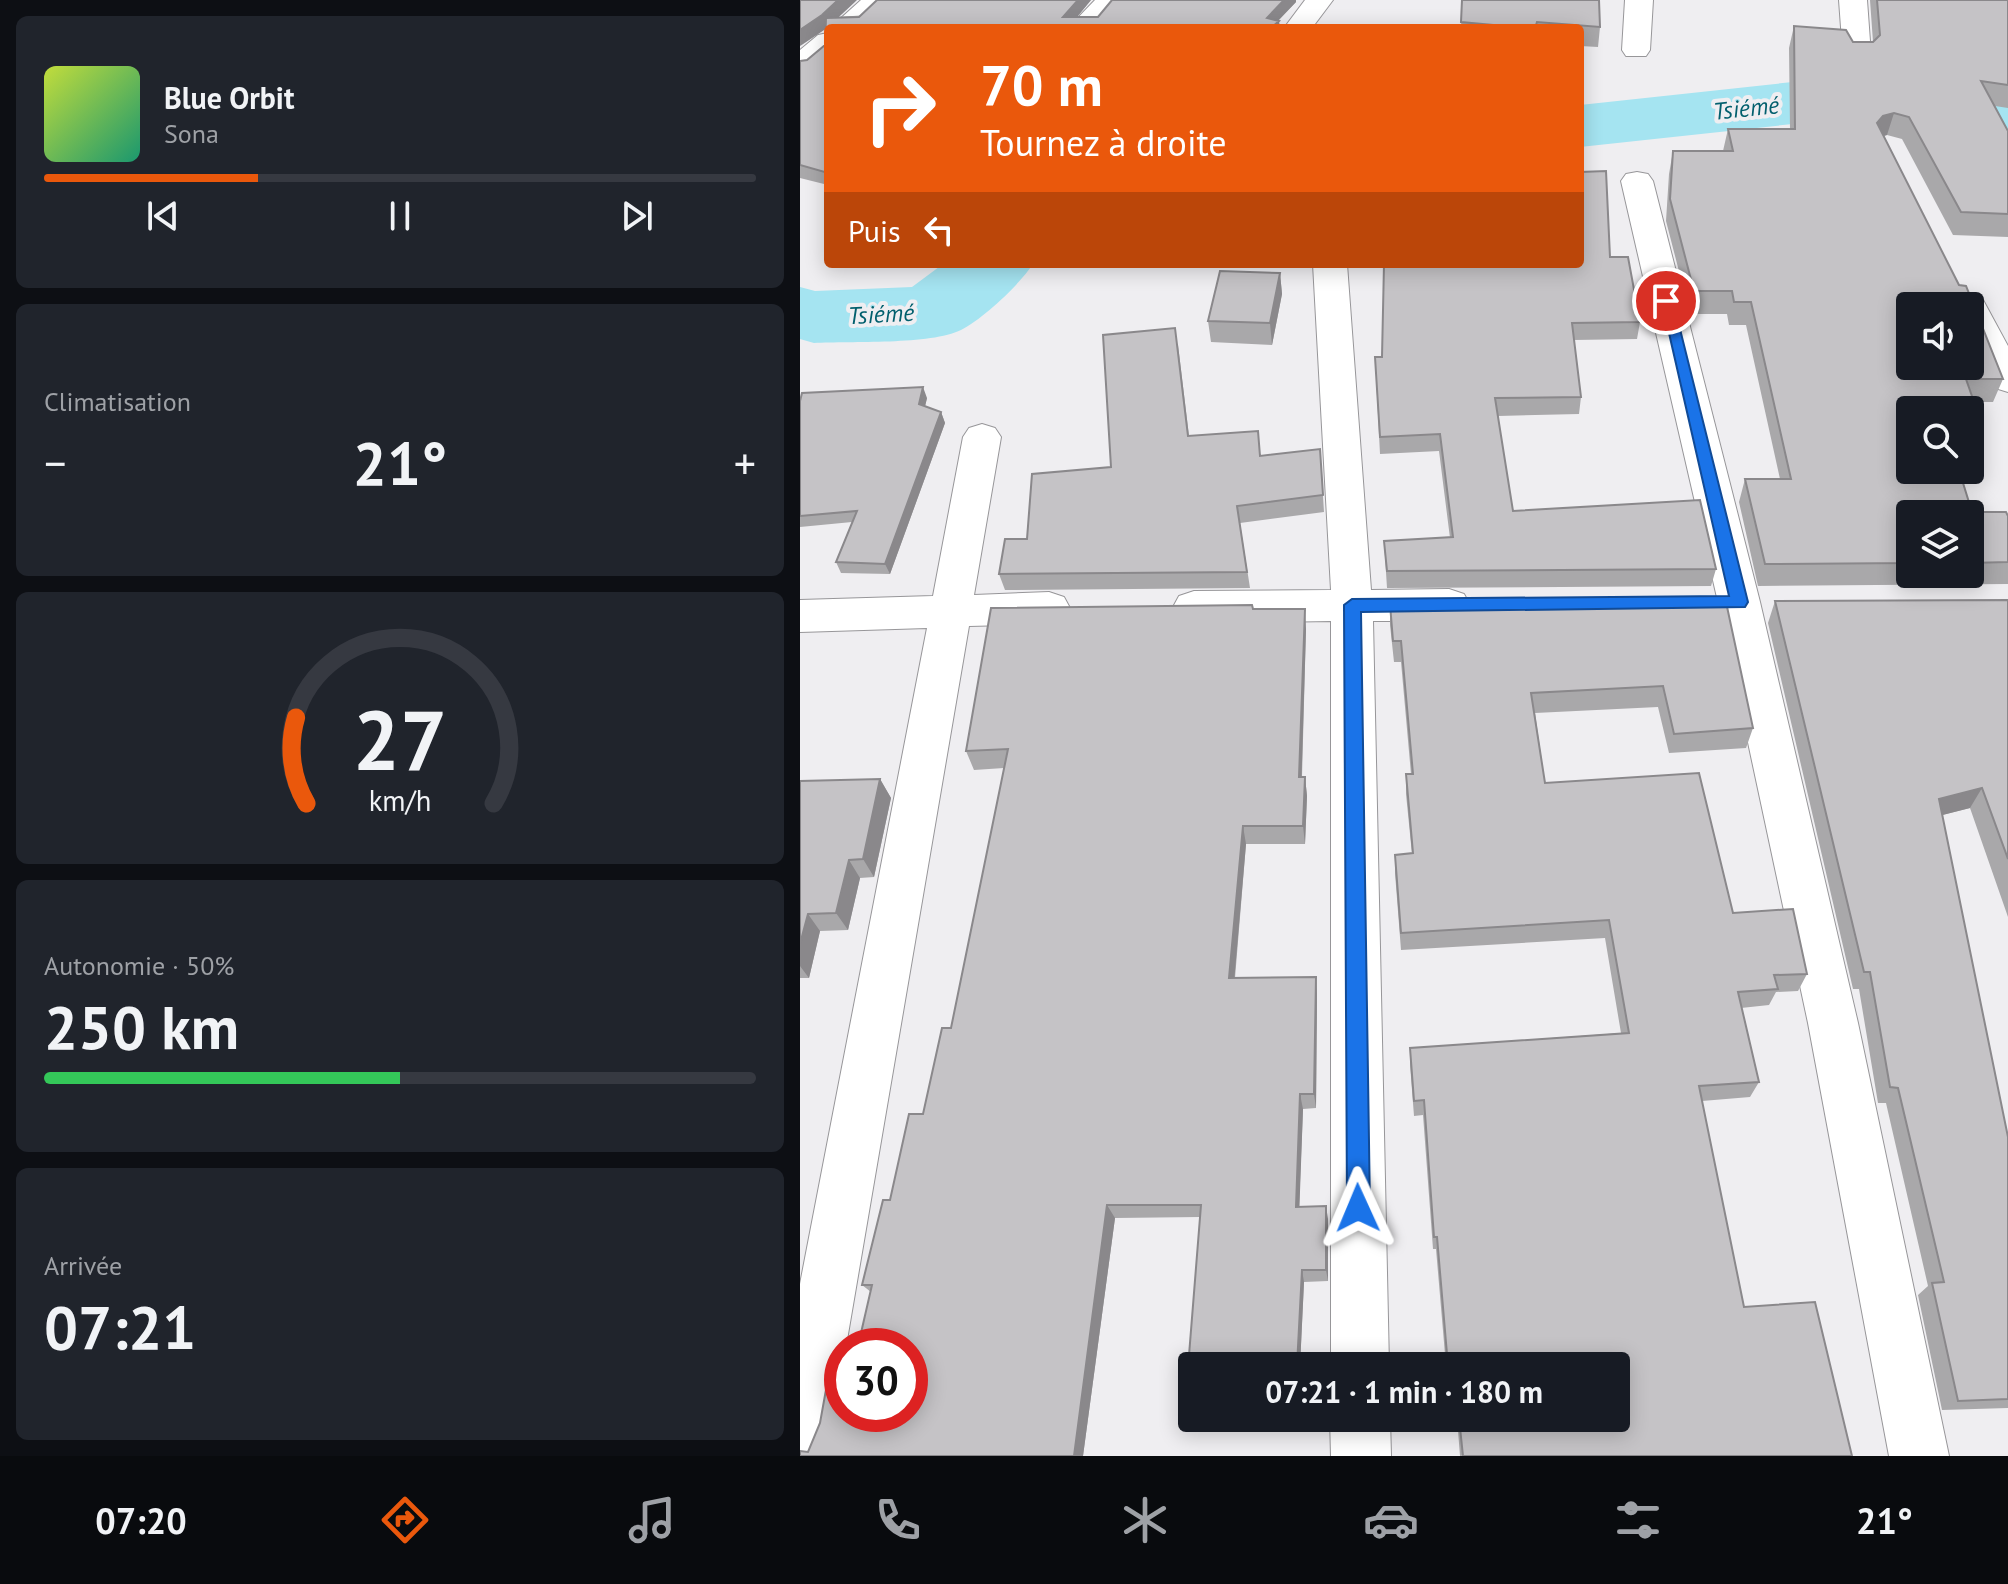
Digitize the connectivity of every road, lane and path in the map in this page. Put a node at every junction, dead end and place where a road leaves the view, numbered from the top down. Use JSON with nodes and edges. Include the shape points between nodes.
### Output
{"nodes":[{"id":1,"x":877,"y":0,"type":"edge"},
{"id":2,"x":1111,"y":0,"type":"edge"},
{"id":3,"x":1319,"y":0,"type":"edge"},
{"id":4,"x":1639,"y":0,"type":"edge"},
{"id":5,"x":1853,"y":0,"type":"edge"},
{"id":6,"x":849,"y":24,"type":"edge"},
{"id":7,"x":1086,"y":24,"type":"edge"},
{"id":8,"x":1301,"y":24,"type":"edge"},
{"id":9,"x":824,"y":44,"type":"edge"},
{"id":10,"x":1636,"y":50,"type":"dead end"},
{"id":11,"x":1857,"y":55,"type":"edge"},
{"id":12,"x":800,"y":65,"type":"edge"},
{"id":13,"x":1637,"y":181,"type":"dead end"},
{"id":14,"x":1330,"y":268,"type":"edge"},
{"id":15,"x":1984,"y":334,"type":"edge"},
{"id":16,"x":2008,"y":380,"type":"edge"},
{"id":17,"x":982,"y":437,"type":"dead end"},
{"id":18,"x":1755,"y":602,"type":"junction"},
{"id":19,"x":1693,"y":603,"type":"edge"},
{"id":20,"x":1492,"y":604,"type":"edge"},
{"id":21,"x":1352,"y":605,"type":"junction"},
{"id":22,"x":1161,"y":607,"type":"edge"},
{"id":23,"x":1081,"y":608,"type":"edge"},
{"id":24,"x":953,"y":609,"type":"junction"},
{"id":25,"x":800,"y":616,"type":"edge"},
{"id":26,"x":1360,"y":1352,"type":"edge"},
{"id":27,"x":1360,"y":1432,"type":"edge"},
{"id":28,"x":800,"y":1441,"type":"edge"},
{"id":29,"x":1361,"y":1456,"type":"edge"},
{"id":30,"x":1919,"y":1456,"type":"edge"}],
"edges":[{"from":1,"to":6,"type":"street"},
{"from":2,"to":7,"type":"street"},
{"from":3,"to":8,"type":"street"},
{"from":4,"to":10,"type":"street"},
{"from":5,"to":11,"type":"street"},
{"from":9,"to":12,"type":"street"},
{"from":13,"to":18,"type":"street"},
{"from":14,"to":21,"type":"street"},
{"from":15,"to":16,"type":"street"},
{"from":17,"to":24,"type":"street"},
{"from":18,"to":19,"type":"street"},
{"from":18,"to":30,"type":"street"},
{"from":20,"to":21,"type":"street"},
{"from":21,"to":22,"type":"street"},
{"from":21,"to":26,"type":"street"},
{"from":23,"to":24,"type":"street"},
{"from":24,"to":25,"type":"street"},
{"from":24,"to":28,"type":"street"},
{"from":27,"to":29,"type":"street"}]}
